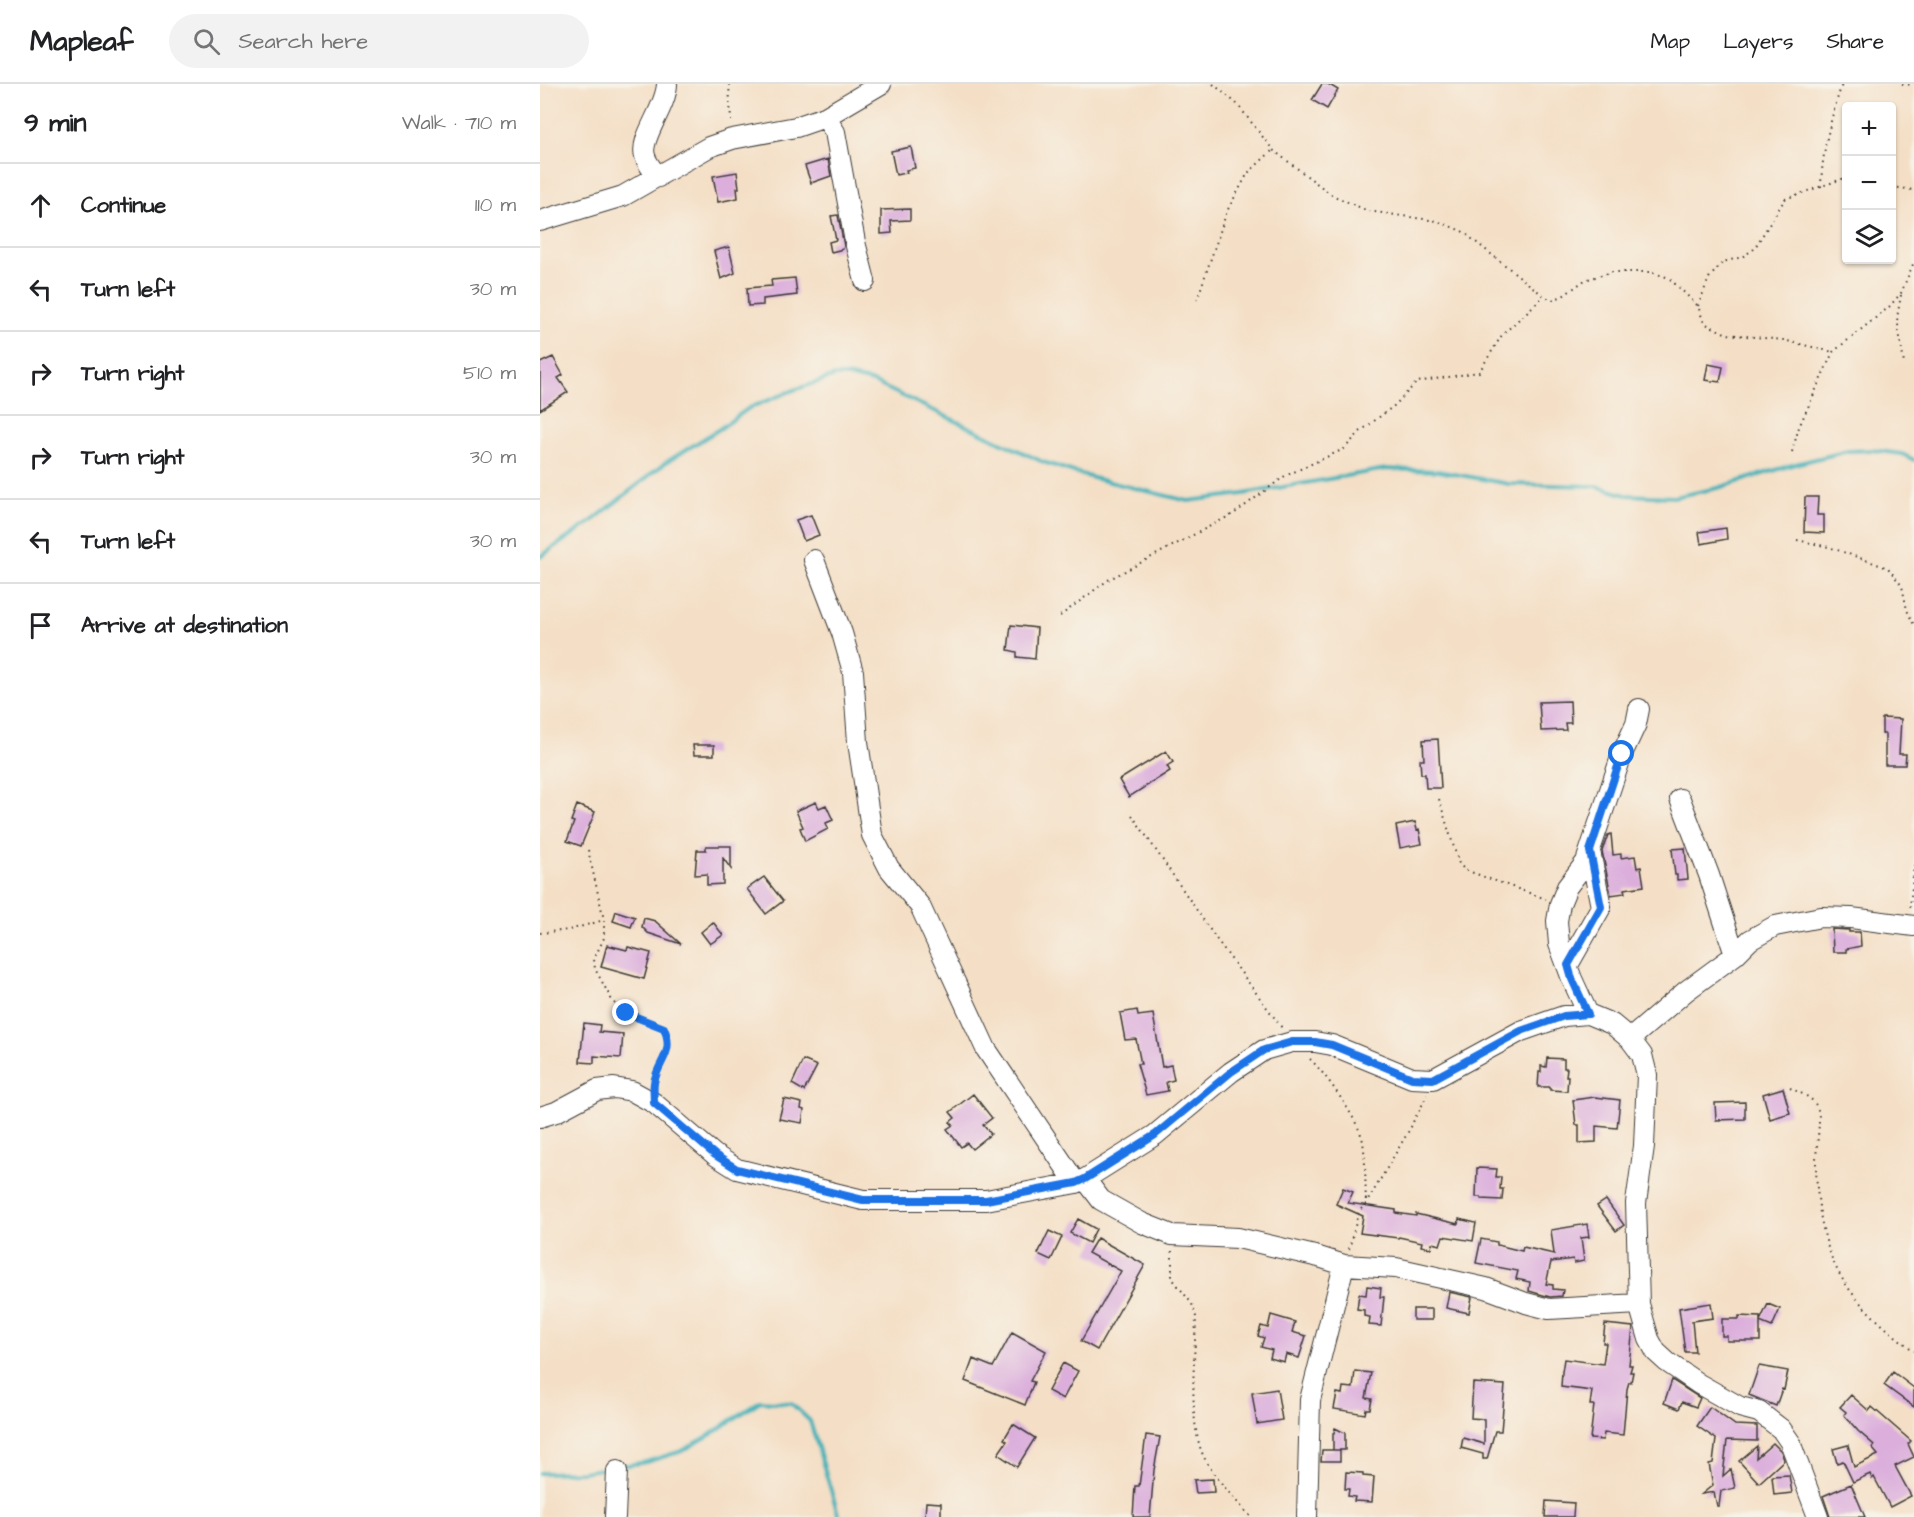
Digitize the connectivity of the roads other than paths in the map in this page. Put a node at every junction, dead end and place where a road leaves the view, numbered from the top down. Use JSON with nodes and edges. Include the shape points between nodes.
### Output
{"nodes":[{"id":1,"x":667,"y":84,"type":"edge"},
{"id":2,"x":881,"y":84,"type":"edge"},
{"id":3,"x":825,"y":117,"type":"junction"},
{"id":4,"x":658,"y":177,"type":"junction"},
{"id":5,"x":540,"y":221,"type":"edge"},
{"id":6,"x":865,"y":281,"type":"dead end"},
{"id":7,"x":814,"y":560,"type":"dead end"},
{"id":8,"x":1639,"y":709,"type":"dead end"},
{"id":9,"x":1680,"y":799,"type":"dead end"},
{"id":10,"x":1590,"y":851,"type":"junction"},
{"id":11,"x":1911,"y":926,"type":"edge"},
{"id":12,"x":1736,"y":955,"type":"junction"},
{"id":13,"x":1568,"y":965,"type":"junction"},
{"id":14,"x":1588,"y":1014,"type":"junction"},
{"id":15,"x":1630,"y":1039,"type":"junction"},
{"id":16,"x":540,"y":1117,"type":"edge"},
{"id":17,"x":1080,"y":1181,"type":"junction"},
{"id":18,"x":1344,"y":1265,"type":"junction"},
{"id":19,"x":1638,"y":1304,"type":"junction"},
{"id":20,"x":617,"y":1471,"type":"dead end"},
{"id":21,"x":615,"y":1517,"type":"edge"},
{"id":22,"x":1307,"y":1517,"type":"edge"},
{"id":23,"x":1818,"y":1517,"type":"edge"}],
"edges":[{"from":1,"to":4,"type":"street","via":[[662,106],[645,140],[646,159]]},
{"from":2,"to":3,"type":"street"},
{"from":3,"to":4,"type":"street","via":[[709,147]]},
{"from":3,"to":6,"type":"street","via":[[835,132]]},
{"from":4,"to":5,"type":"street","via":[[623,196]]},
{"from":7,"to":17,"type":"street","via":[[853,672],[858,742],[872,835],[889,868],[920,906],[986,1049]]},
{"from":8,"to":10,"type":"street"},
{"from":9,"to":12,"type":"street"},
{"from":10,"to":13,"type":"street","via":[[1601,907]]},
{"from":10,"to":13,"type":"street","via":[[1560,904],[1558,944]]},
{"from":11,"to":12,"type":"street","via":[[1851,918],[1802,921],[1775,926],[1750,940]]},
{"from":12,"to":15,"type":"street","via":[[1686,990]]},
{"from":13,"to":14,"type":"street"},
{"from":14,"to":15,"type":"street","via":[[1612,1024]]},
{"from":14,"to":17,"type":"street","via":[[1564,1016],[1521,1031],[1433,1079],[1412,1078],[1332,1045],[1315,1042],[1292,1042],[1264,1050],[1155,1135]]},
{"from":15,"to":19,"type":"street","via":[[1642,1055],[1647,1075],[1644,1146],[1636,1203]]},
{"from":16,"to":17,"type":"street","via":[[597,1090],[632,1091],[654,1103],[737,1169],[863,1200],[986,1200]]},
{"from":17,"to":18,"type":"street","via":[[1101,1200],[1172,1235],[1238,1238]]},
{"from":18,"to":19,"type":"street","via":[[1396,1268],[1486,1288],[1549,1309]]},
{"from":18,"to":22,"type":"street","via":[[1310,1400]]},
{"from":19,"to":23,"type":"street","via":[[1649,1339],[1667,1362],[1740,1407],[1759,1412],[1781,1429],[1790,1442]]},
{"from":20,"to":21,"type":"street"}]}
